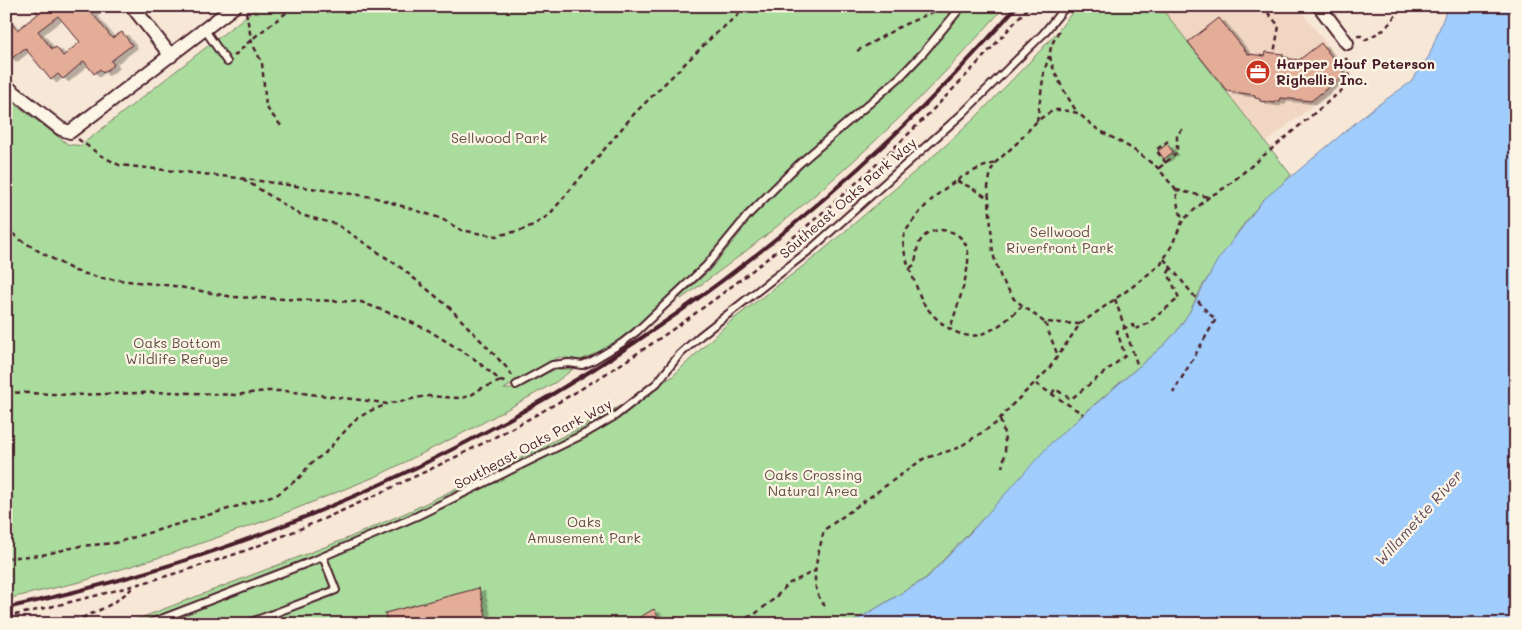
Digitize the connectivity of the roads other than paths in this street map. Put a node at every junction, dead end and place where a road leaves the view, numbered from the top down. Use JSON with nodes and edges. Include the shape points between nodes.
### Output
{"nodes":[{"id":1,"x":132,"y":6,"type":"edge"},
{"id":2,"x":235,"y":6,"type":"edge"},
{"id":3,"x":962,"y":6,"type":"edge"},
{"id":4,"x":1066,"y":6,"type":"edge"},
{"id":5,"x":1319,"y":6,"type":"edge"},
{"id":6,"x":205,"y":30,"type":"junction"},
{"id":7,"x":1348,"y":44,"type":"road end"},
{"id":8,"x":171,"y":56,"type":"junction"},
{"id":9,"x":227,"y":62,"type":"road end"},
{"id":10,"x":6,"y":86,"type":"edge"},
{"id":11,"x":516,"y":385,"type":"road end"},
{"id":12,"x":323,"y":557,"type":"junction"},
{"id":13,"x":148,"y":624,"type":"edge"},
{"id":14,"x":246,"y":624,"type":"edge"}],
"edges":[{"from":1,"to":8,"type":"street"},
{"from":2,"to":6,"type":"street"},
{"from":3,"to":11,"type":"lane","via":[[912,65],[799,164],[748,215],[706,266],[636,332],[592,361],[552,365]]},
{"from":4,"to":12,"type":"lane","name":"Southeast Oaks Park Way","via":[[1036,41],[962,114],[811,250],[700,336],[679,355],[657,383],[622,412],[443,504]]},
{"from":5,"to":7,"type":"street"},
{"from":6,"to":8,"type":"street"},
{"from":6,"to":9,"type":"lane"},
{"from":8,"to":10,"type":"street","via":[[70,132],[61,129]]},
{"from":12,"to":13,"type":"lane","name":"Southeast Oaks Park Way"},
{"from":12,"to":14,"type":"lane","via":[[336,590]]}]}
